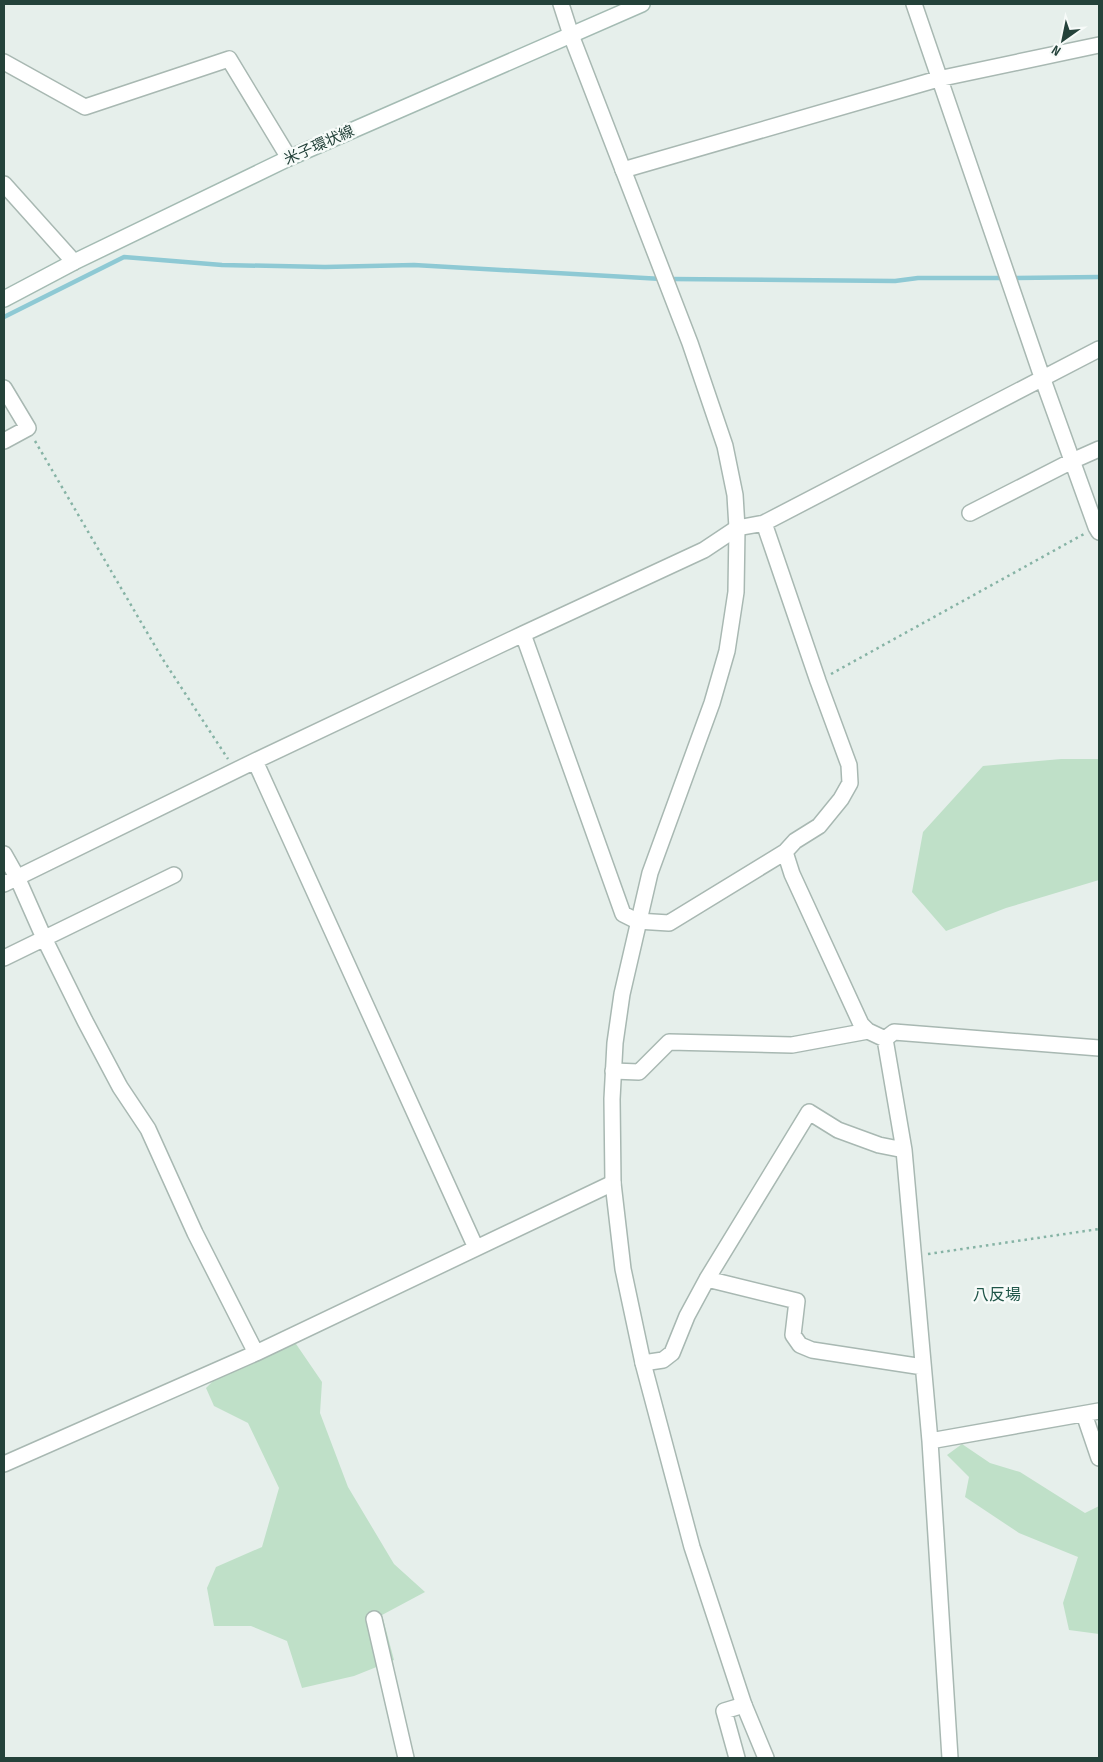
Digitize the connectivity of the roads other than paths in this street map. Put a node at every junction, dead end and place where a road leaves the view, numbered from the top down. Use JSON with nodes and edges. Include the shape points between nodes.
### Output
{"nodes":[{"id":1,"x":561,"y":4,"type":"edge"},
{"id":2,"x":642,"y":4,"type":"edge"},
{"id":3,"x":914,"y":4,"type":"edge"},
{"id":4,"x":571,"y":35,"type":"junction"},
{"id":5,"x":1099,"y":45,"type":"edge"},
{"id":6,"x":4,"y":62,"type":"edge"},
{"id":7,"x":938,"y":79,"type":"junction"},
{"id":8,"x":289,"y":158,"type":"junction"},
{"id":9,"x":623,"y":170,"type":"junction"},
{"id":10,"x":4,"y":184,"type":"edge"},
{"id":11,"x":74,"y":262,"type":"junction"},
{"id":12,"x":4,"y":299,"type":"edge"},
{"id":13,"x":1099,"y":349,"type":"edge"},
{"id":14,"x":1042,"y":377,"type":"junction"},
{"id":15,"x":4,"y":388,"type":"edge"},
{"id":16,"x":4,"y":441,"type":"edge"},
{"id":17,"x":1099,"y":449,"type":"edge"},
{"id":18,"x":1072,"y":460,"type":"junction"},
{"id":19,"x":970,"y":513,"type":"dead end"},
{"id":20,"x":764,"y":523,"type":"junction"},
{"id":21,"x":736,"y":528,"type":"junction"},
{"id":22,"x":1098,"y":530,"type":"edge"},
{"id":23,"x":523,"y":634,"type":"junction"},
{"id":24,"x":255,"y":761,"type":"junction"},
{"id":25,"x":785,"y":852,"type":"junction"},
{"id":26,"x":4,"y":854,"type":"edge"},
{"id":27,"x":174,"y":875,"type":"dead end"},
{"id":28,"x":10,"y":880,"type":"edge"},
{"id":29,"x":637,"y":921,"type":"junction"},
{"id":30,"x":44,"y":938,"type":"junction"},
{"id":31,"x":4,"y":958,"type":"edge"},
{"id":32,"x":868,"y":1031,"type":"junction"},
{"id":33,"x":885,"y":1039,"type":"junction"},
{"id":34,"x":1099,"y":1048,"type":"edge"},
{"id":35,"x":613,"y":1071,"type":"junction"},
{"id":36,"x":904,"y":1150,"type":"junction"},
{"id":37,"x":613,"y":1183,"type":"junction"},
{"id":38,"x":476,"y":1248,"type":"junction"},
{"id":39,"x":707,"y":1278,"type":"junction"},
{"id":40,"x":256,"y":1353,"type":"junction"},
{"id":41,"x":643,"y":1363,"type":"junction"},
{"id":42,"x":923,"y":1367,"type":"junction"},
{"id":43,"x":1099,"y":1411,"type":"edge"},
{"id":44,"x":1084,"y":1414,"type":"junction"},
{"id":45,"x":930,"y":1441,"type":"junction"},
{"id":46,"x":1099,"y":1458,"type":"edge"},
{"id":47,"x":4,"y":1464,"type":"edge"},
{"id":48,"x":374,"y":1619,"type":"dead end"},
{"id":49,"x":744,"y":1705,"type":"junction"},
{"id":50,"x":406,"y":1758,"type":"edge"},
{"id":51,"x":737,"y":1758,"type":"edge"},
{"id":52,"x":766,"y":1758,"type":"edge"},
{"id":53,"x":950,"y":1758,"type":"edge"}],
"edges":[{"from":1,"to":4,"type":"street"},
{"from":2,"to":4,"type":"street","name":"米子環状線"},
{"from":3,"to":7,"type":"street"},
{"from":4,"to":8,"type":"street","name":"米子環状線"},
{"from":4,"to":9,"type":"street"},
{"from":5,"to":7,"type":"street"},
{"from":6,"to":8,"type":"street","via":[[85,107],[229,59]]},
{"from":7,"to":9,"type":"street"},
{"from":7,"to":14,"type":"street"},
{"from":8,"to":11,"type":"street","name":"米子環状線"},
{"from":9,"to":21,"type":"street","via":[[690,343],[725,446]]},
{"from":10,"to":11,"type":"street"},
{"from":11,"to":12,"type":"street","name":"米子環状線"},
{"from":13,"to":14,"type":"street"},
{"from":14,"to":18,"type":"street"},
{"from":14,"to":20,"type":"street"},
{"from":15,"to":16,"type":"street","via":[[28,428]]},
{"from":17,"to":18,"type":"street"},
{"from":18,"to":19,"type":"street"},
{"from":18,"to":22,"type":"street"},
{"from":20,"to":21,"type":"street"},
{"from":20,"to":25,"type":"street","via":[[849,765],[850,783],[841,799],[819,826],[795,841]]},
{"from":21,"to":23,"type":"street","via":[[704,550]]},
{"from":21,"to":29,"type":"street","via":[[736,592],[727,651],[712,703],[650,873]]},
{"from":23,"to":24,"type":"street"},
{"from":23,"to":29,"type":"street","via":[[623,914]]},
{"from":24,"to":28,"type":"street"},
{"from":24,"to":38,"type":"street"},
{"from":25,"to":29,"type":"street","via":[[669,923]]},
{"from":25,"to":32,"type":"street","via":[[856,1015]]},
{"from":26,"to":28,"type":"street"},
{"from":27,"to":30,"type":"street"},
{"from":28,"to":30,"type":"street"},
{"from":29,"to":35,"type":"street","via":[[622,994]]},
{"from":30,"to":31,"type":"street"},
{"from":30,"to":40,"type":"street","via":[[120,1087],[148,1129],[195,1233]]},
{"from":32,"to":33,"type":"street"},
{"from":32,"to":35,"type":"street","via":[[792,1045],[669,1042],[639,1072]]},
{"from":33,"to":34,"type":"street","via":[[894,1032]]},
{"from":33,"to":36,"type":"street"},
{"from":35,"to":37,"type":"street"},
{"from":36,"to":39,"type":"street","via":[[838,1130],[809,1112]]},
{"from":36,"to":42,"type":"street"},
{"from":37,"to":38,"type":"street"},
{"from":37,"to":41,"type":"street","via":[[623,1269]]},
{"from":38,"to":40,"type":"street"},
{"from":39,"to":41,"type":"street","via":[[672,1353],[663,1360]]},
{"from":39,"to":42,"type":"street","via":[[797,1301],[793,1335],[800,1345],[812,1350]]},
{"from":40,"to":47,"type":"street"},
{"from":41,"to":49,"type":"street","via":[[692,1547]]},
{"from":42,"to":45,"type":"street"},
{"from":43,"to":44,"type":"street"},
{"from":44,"to":45,"type":"street"},
{"from":44,"to":46,"type":"street"},
{"from":45,"to":53,"type":"street"},
{"from":48,"to":50,"type":"street"},
{"from":49,"to":51,"type":"street","via":[[724,1711]]},
{"from":49,"to":52,"type":"street"}]}
